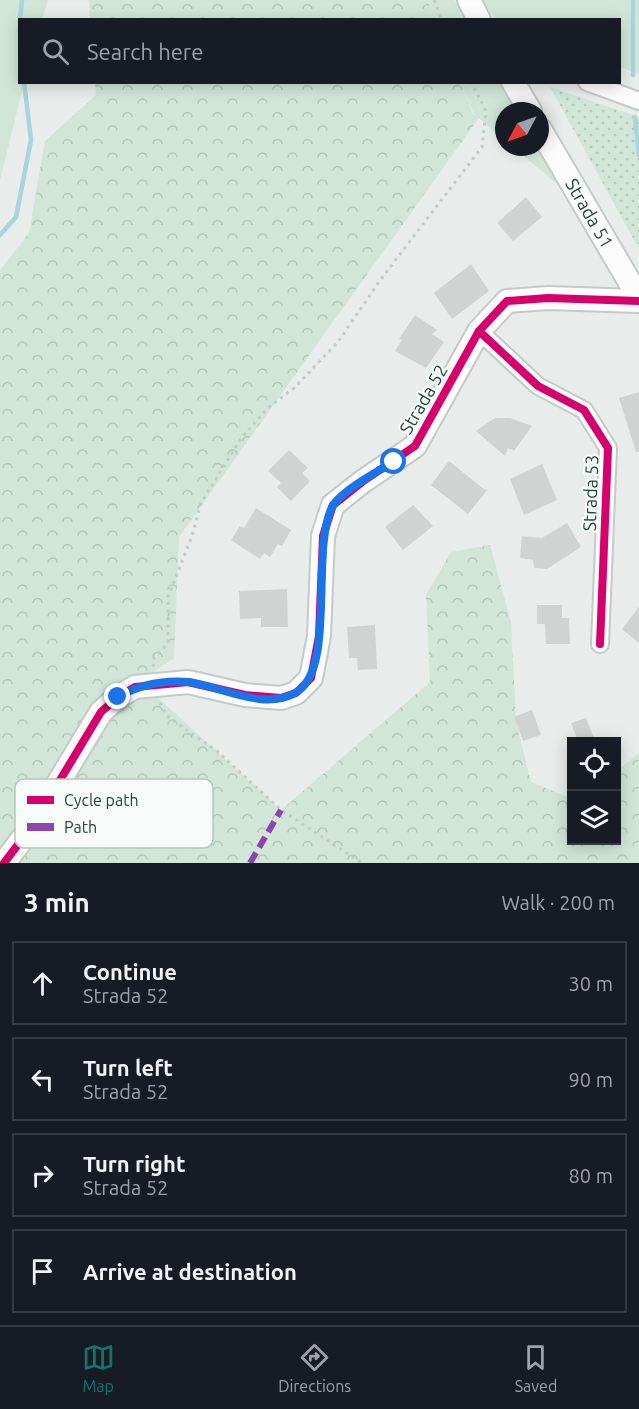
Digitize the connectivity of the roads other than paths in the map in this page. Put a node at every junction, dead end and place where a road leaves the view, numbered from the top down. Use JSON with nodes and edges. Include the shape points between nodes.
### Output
{"nodes":[{"id":1,"x":469,"y":0,"type":"edge"},
{"id":2,"x":478,"y":18,"type":"edge"},
{"id":3,"x":514,"y":84,"type":"edge"},
{"id":4,"x":592,"y":84,"type":"edge"},
{"id":5,"x":639,"y":101,"type":"edge"},
{"id":6,"x":525,"y":102,"type":"edge"},
{"id":7,"x":549,"y":144,"type":"edge"},
{"id":8,"x":639,"y":299,"type":"edge"},
{"id":9,"x":479,"y":331,"type":"junction"},
{"id":10,"x":600,"y":644,"type":"dead end"},
{"id":11,"x":61,"y":779,"type":"edge"},
{"id":12,"x":15,"y":848,"type":"edge"},
{"id":13,"x":4,"y":863,"type":"edge"}],
"edges":[{"from":1,"to":2,"type":"street"},
{"from":3,"to":6,"type":"street"},
{"from":4,"to":5,"type":"street"},
{"from":7,"to":8,"type":"street","name":"Strada 51"},
{"from":8,"to":9,"type":"street","name":"Strada 52","via":[[507,301]]},
{"from":9,"to":10,"type":"street","name":"Strada 53","via":[[538,386],[584,410],[608,448]]},
{"from":9,"to":11,"type":"street","name":"Strada 52","via":[[415,446],[333,505],[323,536],[319,636],[311,678],[296,693],[281,698],[254,697],[188,682],[135,687],[101,712]]},
{"from":12,"to":13,"type":"street","name":"Strada 52"}]}
